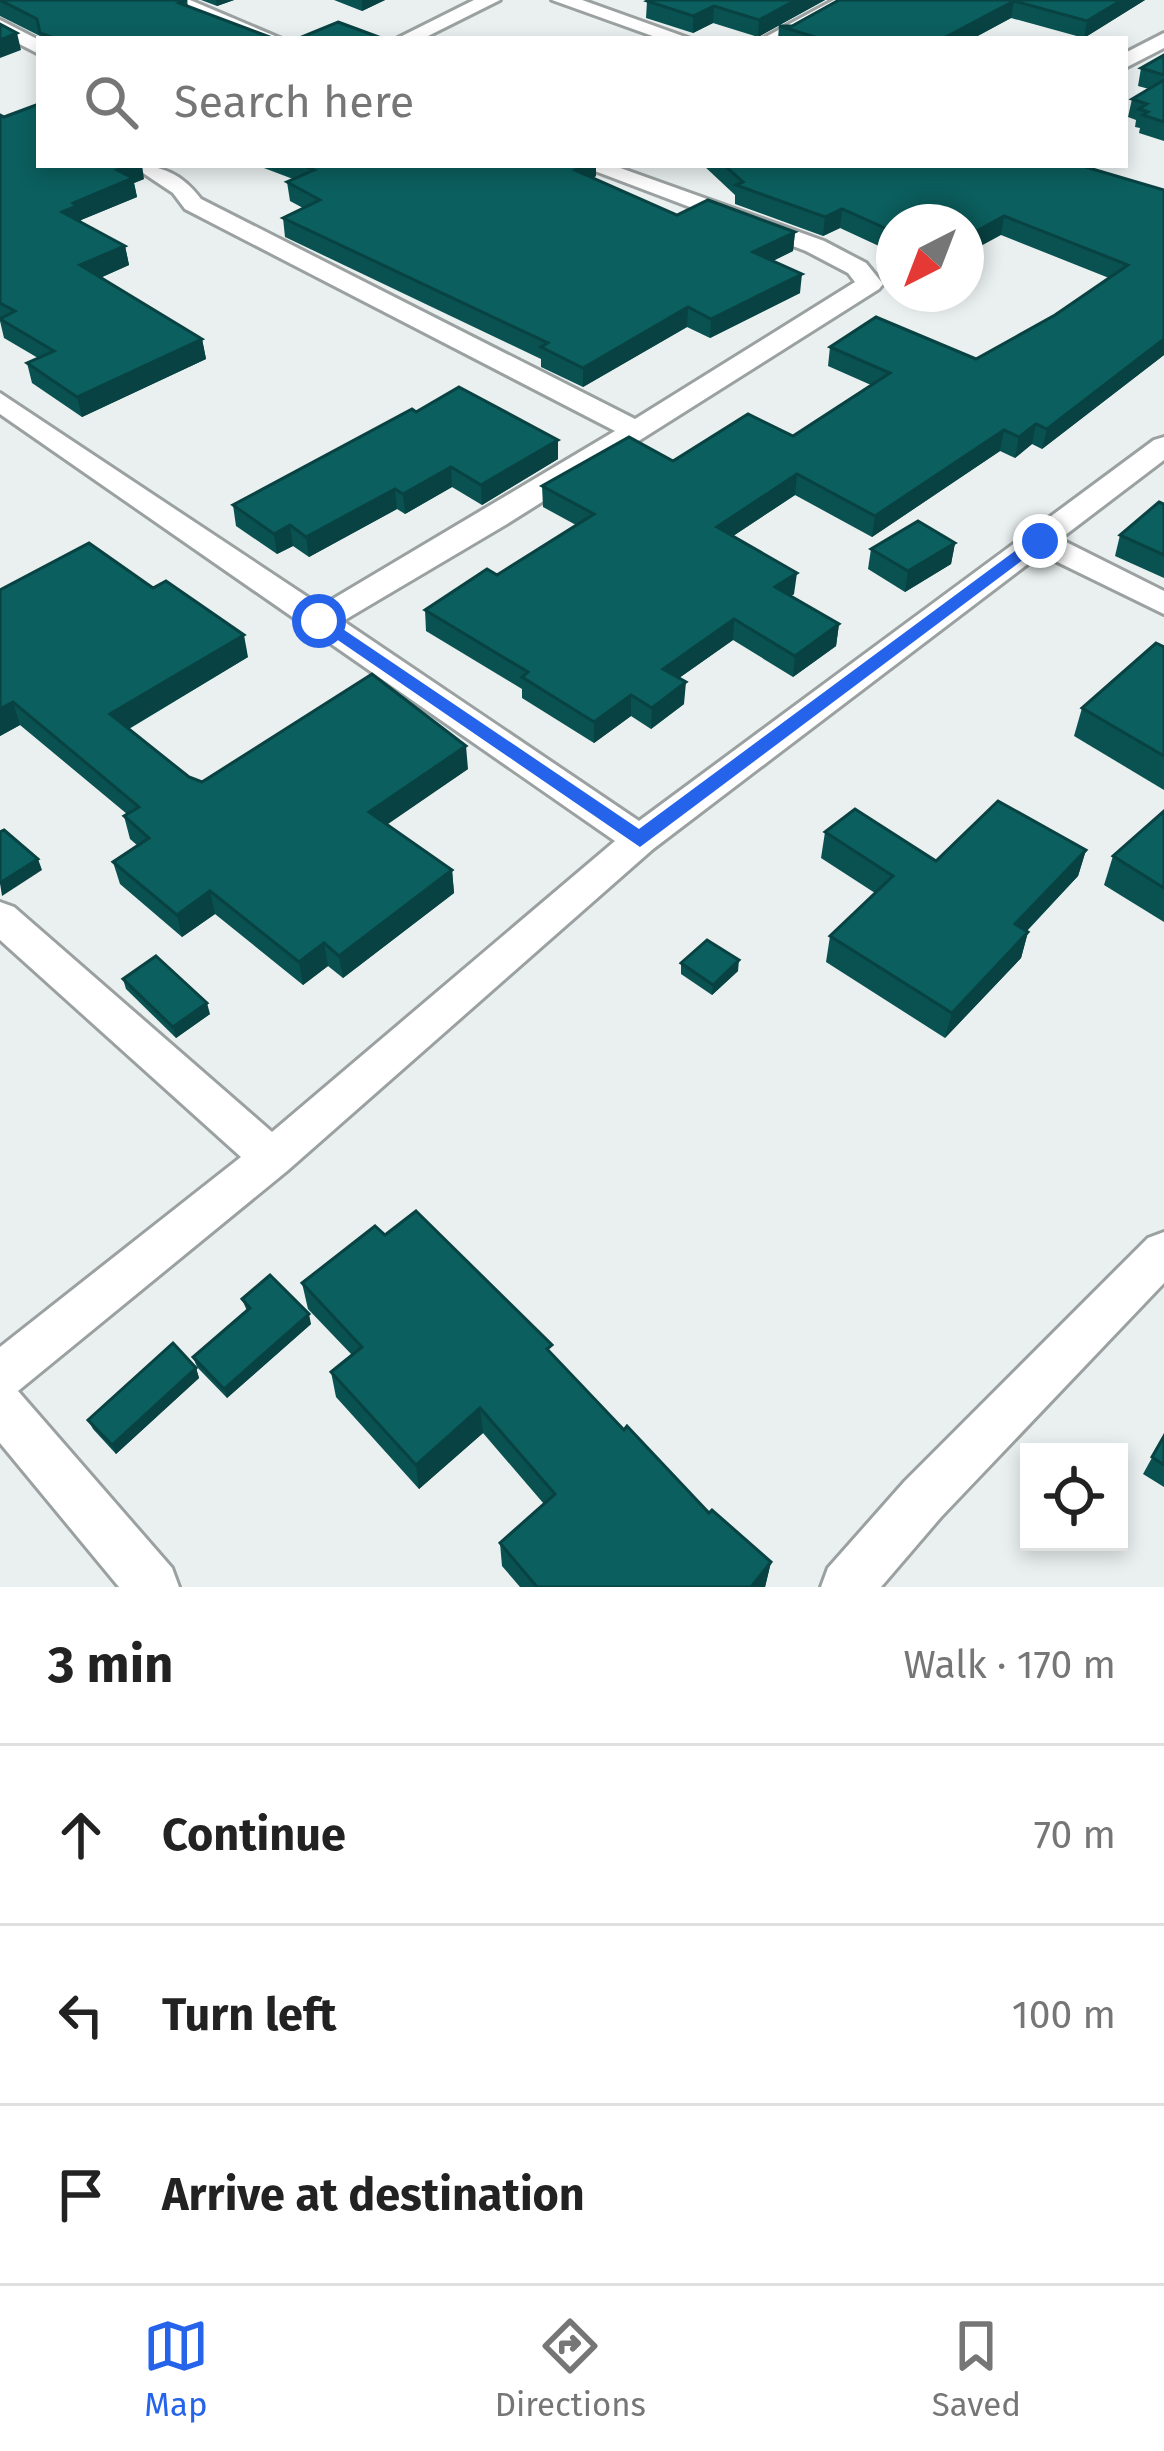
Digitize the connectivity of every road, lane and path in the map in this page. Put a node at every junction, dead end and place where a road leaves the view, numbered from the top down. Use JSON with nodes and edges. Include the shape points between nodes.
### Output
{"nodes":[{"id":1,"x":173,"y":0,"type":"edge"},
{"id":2,"x":490,"y":0,"type":"edge"},
{"id":3,"x":562,"y":0,"type":"edge"},
{"id":4,"x":848,"y":0,"type":"edge"},
{"id":5,"x":0,"y":26,"type":"edge"},
{"id":6,"x":264,"y":36,"type":"edge"},
{"id":7,"x":412,"y":36,"type":"edge"},
{"id":8,"x":672,"y":36,"type":"edge"},
{"id":9,"x":778,"y":36,"type":"edge"},
{"id":10,"x":1164,"y":38,"type":"edge"},
{"id":11,"x":36,"y":46,"type":"edge"},
{"id":12,"x":1128,"y":60,"type":"edge"},
{"id":13,"x":147,"y":168,"type":"edge"},
{"id":14,"x":598,"y":168,"type":"edge"},
{"id":15,"x":0,"y":401,"type":"edge"},
{"id":16,"x":635,"y":430,"type":"junction"},
{"id":17,"x":1164,"y":446,"type":"edge"},
{"id":18,"x":1040,"y":541,"type":"junction"},
{"id":19,"x":1164,"y":604,"type":"edge"},
{"id":20,"x":319,"y":621,"type":"junction"},
{"id":21,"x":640,"y":839,"type":"junction"},
{"id":22,"x":0,"y":917,"type":"edge"},
{"id":23,"x":272,"y":1158,"type":"junction"},
{"id":24,"x":1164,"y":1252,"type":"edge"},
{"id":25,"x":0,"y":1376,"type":"edge"},
{"id":26,"x":0,"y":1406,"type":"edge"},
{"id":27,"x":153,"y":1587,"type":"edge"},
{"id":28,"x":847,"y":1587,"type":"edge"}],
"edges":[{"from":1,"to":6,"type":"street"},
{"from":2,"to":7,"type":"street"},
{"from":3,"to":8,"type":"street"},
{"from":4,"to":9,"type":"street"},
{"from":5,"to":11,"type":"street"},
{"from":10,"to":12,"type":"street"},
{"from":13,"to":16,"type":"street","via":[[193,204]]},
{"from":14,"to":16,"type":"street","via":[[815,247],[871,284]]},
{"from":15,"to":20,"type":"street"},
{"from":16,"to":20,"type":"street"},
{"from":17,"to":18,"type":"street"},
{"from":18,"to":19,"type":"street"},
{"from":18,"to":21,"type":"street"},
{"from":20,"to":21,"type":"street"},
{"from":21,"to":23,"type":"street"},
{"from":22,"to":23,"type":"street"},
{"from":23,"to":25,"type":"street"},
{"from":24,"to":28,"type":"street","via":[[922,1499]]},
{"from":26,"to":27,"type":"street"}]}
